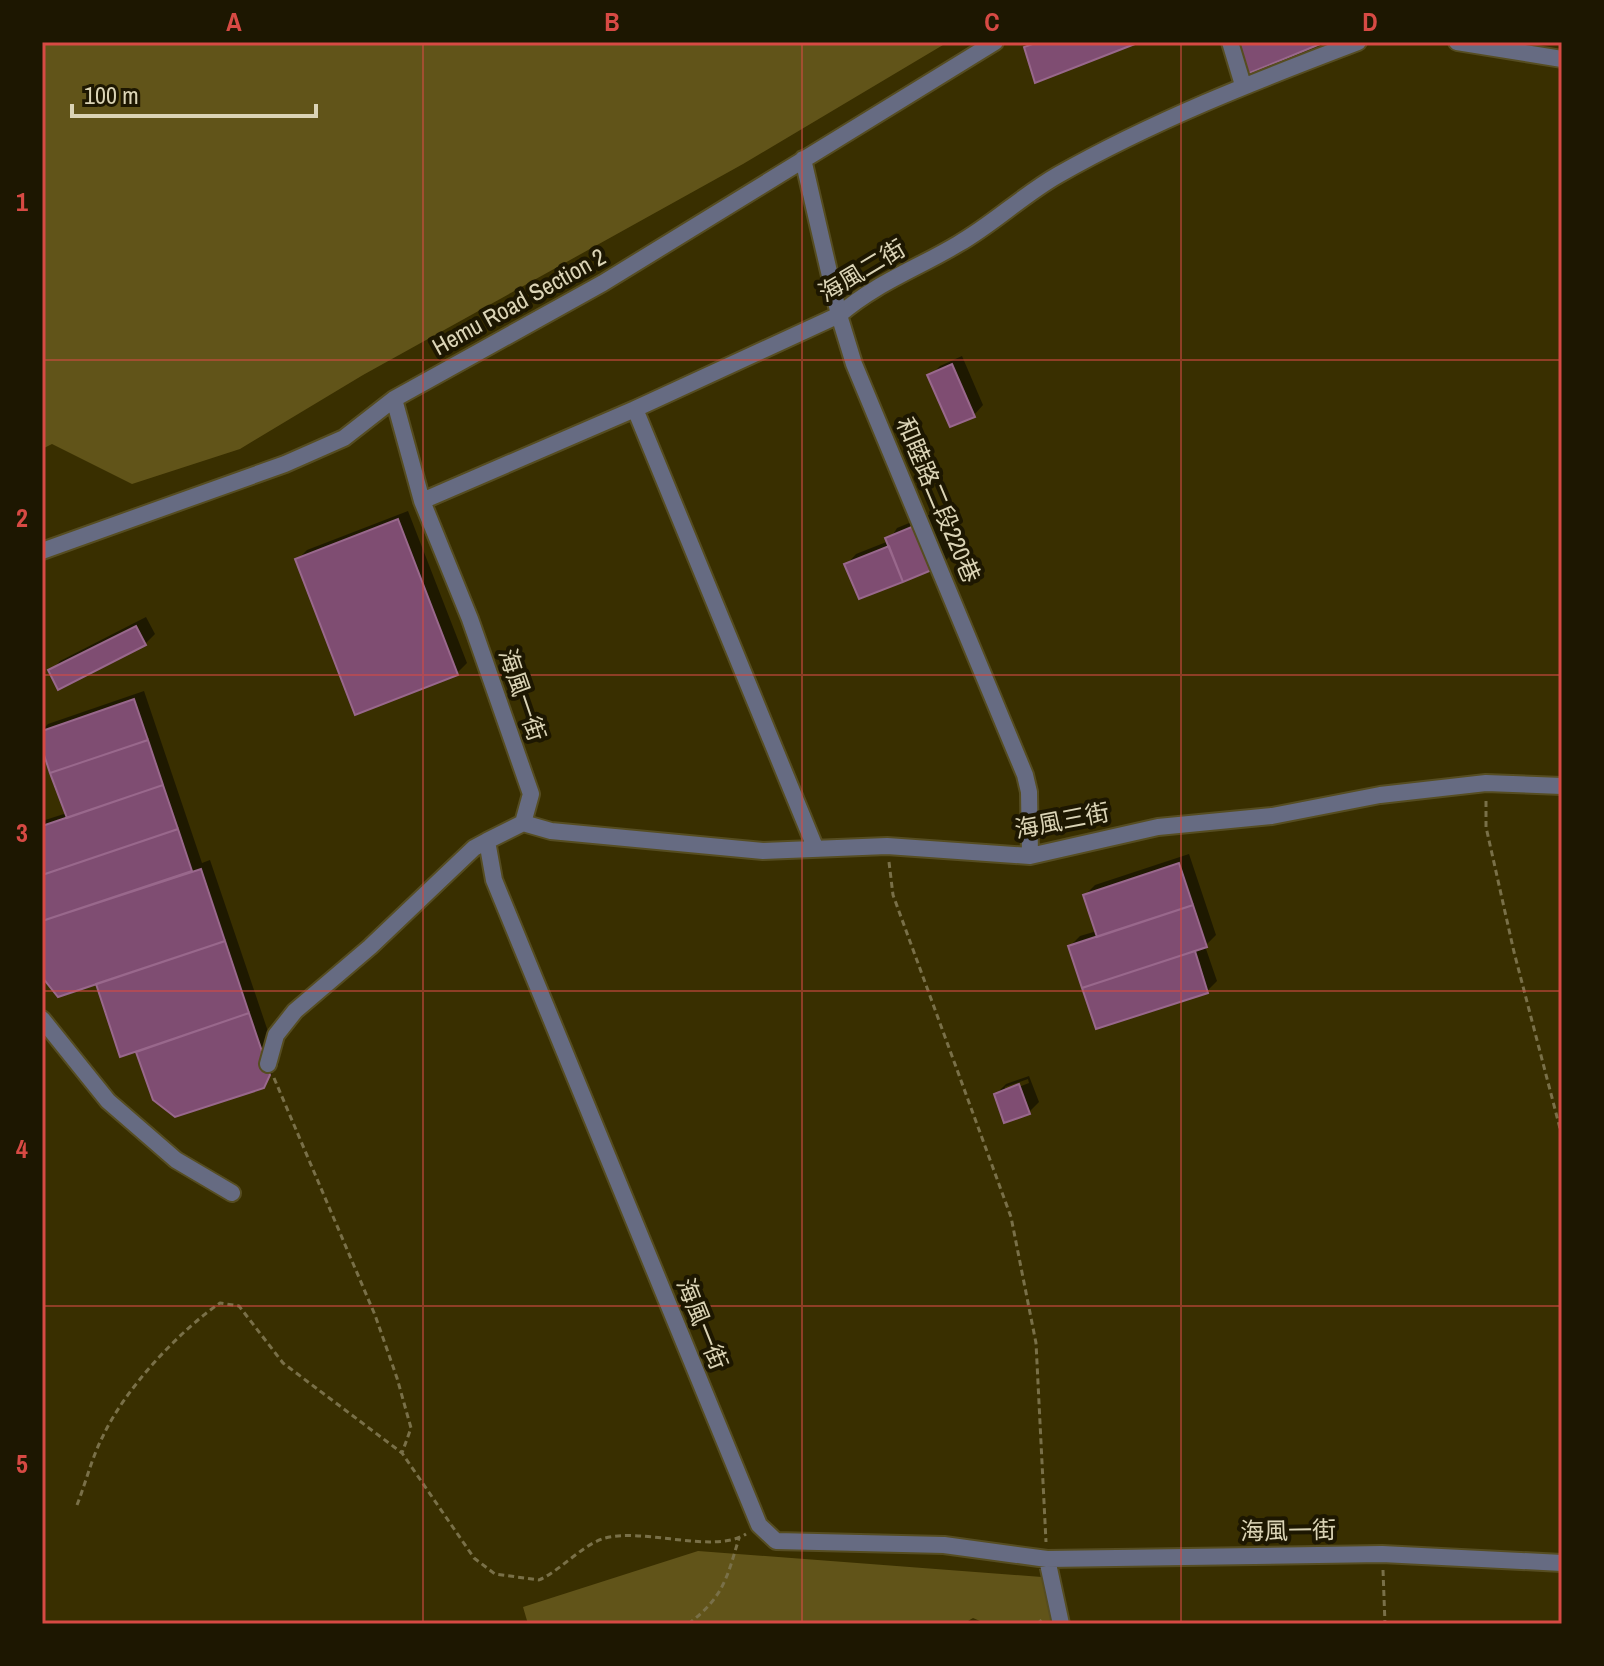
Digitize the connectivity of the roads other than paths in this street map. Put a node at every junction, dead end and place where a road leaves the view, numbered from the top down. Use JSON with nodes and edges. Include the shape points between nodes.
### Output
{"nodes":[{"id":1,"x":995,"y":42,"type":"edge"},
{"id":2,"x":1230,"y":42,"type":"edge"},
{"id":3,"x":1358,"y":42,"type":"edge"},
{"id":4,"x":1457,"y":42,"type":"edge"},
{"id":5,"x":1562,"y":59,"type":"edge"},
{"id":6,"x":1243,"y":85,"type":"junction"},
{"id":7,"x":803,"y":159,"type":"junction"},
{"id":8,"x":839,"y":315,"type":"junction"},
{"id":9,"x":394,"y":399,"type":"junction"},
{"id":10,"x":635,"y":409,"type":"junction"},
{"id":11,"x":422,"y":501,"type":"junction"},
{"id":12,"x":42,"y":551,"type":"edge"},
{"id":13,"x":1562,"y":786,"type":"edge"},
{"id":14,"x":523,"y":823,"type":"junction"},
{"id":15,"x":487,"y":841,"type":"junction"},
{"id":16,"x":815,"y":847,"type":"junction"},
{"id":17,"x":1030,"y":856,"type":"junction"},
{"id":18,"x":42,"y":1019,"type":"edge"},
{"id":19,"x":268,"y":1064,"type":"road end"},
{"id":20,"x":232,"y":1193,"type":"dead end"},
{"id":21,"x":1047,"y":1559,"type":"junction"},
{"id":22,"x":1562,"y":1563,"type":"edge"},
{"id":23,"x":1061,"y":1624,"type":"edge"}],
"edges":[{"from":1,"to":7,"type":"street","name":"Hemu Road Section 2"},
{"from":2,"to":6,"type":"street"},
{"from":3,"to":6,"type":"street","name":"海風二街"},
{"from":4,"to":5,"type":"street"},
{"from":6,"to":8,"type":"street","name":"海風二街","via":[[1054,177],[959,244],[866,291]]},
{"from":7,"to":8,"type":"street","name":"和睦路二段220巷"},
{"from":7,"to":9,"type":"street","name":"Hemu Road Section 2","via":[[603,283]]},
{"from":8,"to":10,"type":"street","name":"海風二街"},
{"from":8,"to":17,"type":"street","name":"和睦路二段220巷","via":[[854,364],[1025,775]]},
{"from":9,"to":11,"type":"street","name":"海風一街"},
{"from":9,"to":12,"type":"street","name":"Hemu Road Section 2","via":[[344,438],[285,464]]},
{"from":10,"to":11,"type":"street","name":"海風二街"},
{"from":10,"to":16,"type":"street"},
{"from":11,"to":14,"type":"street","name":"海風一街","via":[[531,794]]},
{"from":13,"to":17,"type":"street","name":"海風三街","via":[[1486,783],[1380,795],[1272,816],[1158,827]]},
{"from":14,"to":15,"type":"street"},
{"from":14,"to":16,"type":"street","name":"海風三街","via":[[551,831],[763,851]]},
{"from":15,"to":19,"type":"street","via":[[295,1011],[276,1035]]},
{"from":15,"to":21,"type":"street","name":"海風一街","via":[[494,880],[759,1525],[776,1541],[944,1545]]},
{"from":16,"to":17,"type":"street","name":"海風三街","via":[[887,846]]},
{"from":18,"to":20,"type":"street","via":[[108,1101],[176,1160]]},
{"from":21,"to":22,"type":"street","name":"海風一街","via":[[1382,1554]]},
{"from":21,"to":23,"type":"street"}]}
